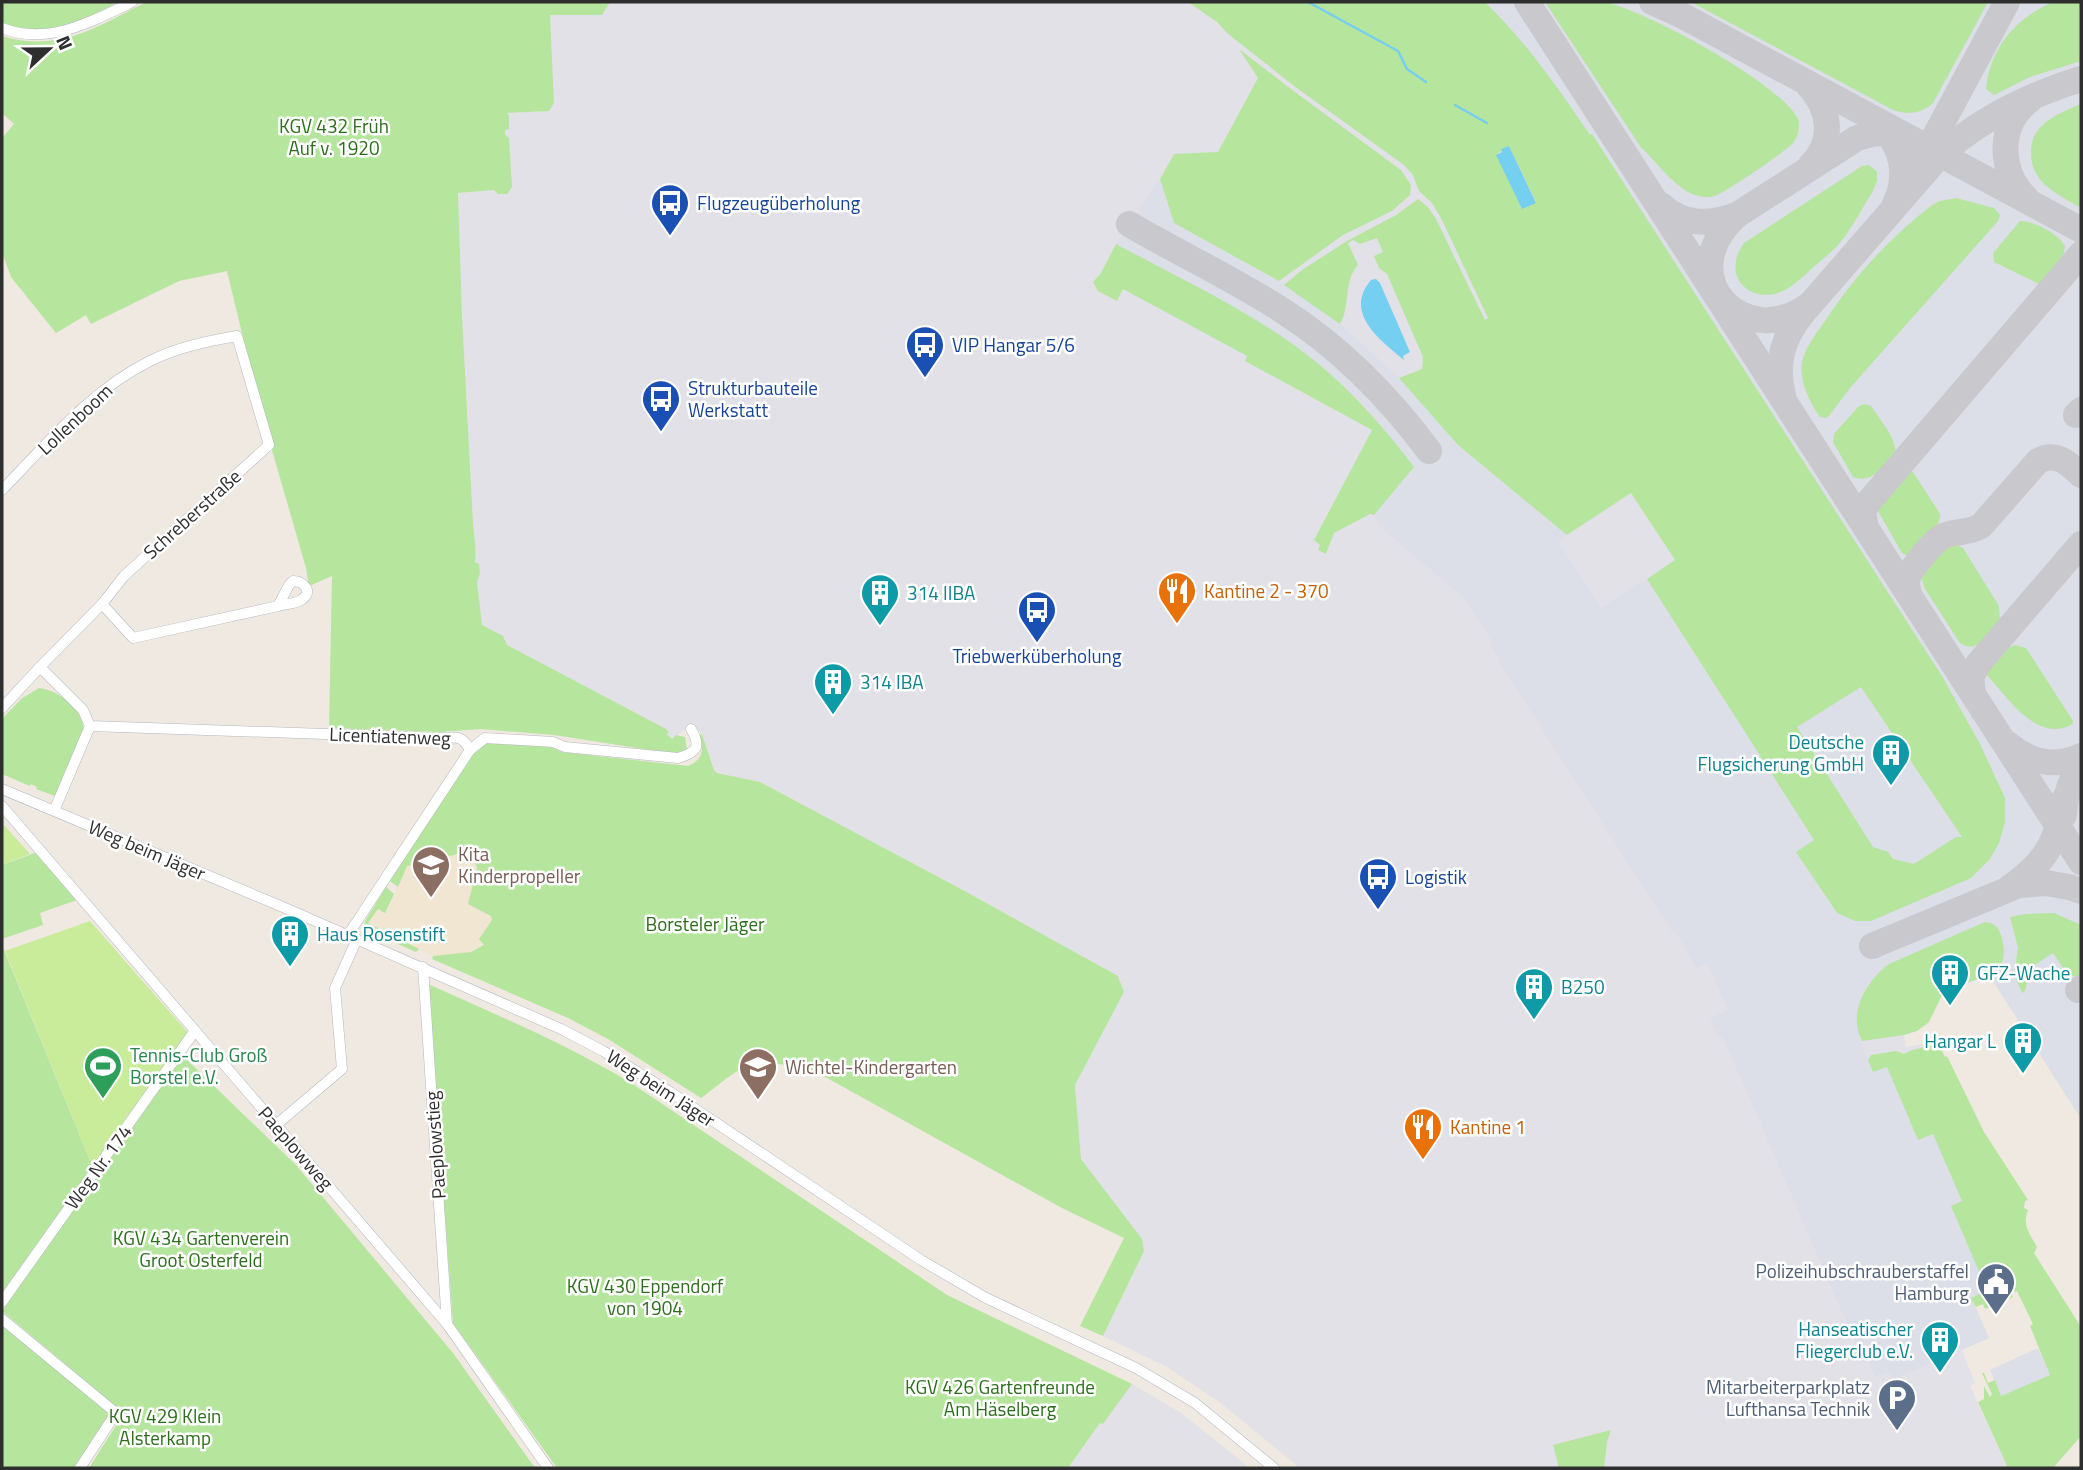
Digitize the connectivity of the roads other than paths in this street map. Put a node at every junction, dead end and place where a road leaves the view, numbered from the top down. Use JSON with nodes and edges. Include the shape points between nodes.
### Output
{"nodes":[{"id":1,"x":132,"y":2,"type":"edge"},
{"id":2,"x":2,"y":27,"type":"edge"},
{"id":3,"x":237,"y":336,"type":"joint"},
{"id":4,"x":2,"y":490,"type":"edge"},
{"id":5,"x":102,"y":604,"type":"junction"},
{"id":6,"x":278,"y":606,"type":"dead end"},
{"id":7,"x":40,"y":667,"type":"junction"},
{"id":8,"x":2,"y":708,"type":"edge"},
{"id":9,"x":90,"y":726,"type":"junction"},
{"id":10,"x":691,"y":729,"type":"dead end"},
{"id":11,"x":470,"y":750,"type":"junction"},
{"id":12,"x":2,"y":789,"type":"edge"},
{"id":13,"x":2,"y":807,"type":"edge"},
{"id":14,"x":54,"y":811,"type":"junction"},
{"id":15,"x":353,"y":937,"type":"junction"},
{"id":16,"x":423,"y":967,"type":"junction"},
{"id":17,"x":194,"y":1032,"type":"junction"},
{"id":18,"x":276,"y":1125,"type":"junction"},
{"id":19,"x":2,"y":1302,"type":"edge"},
{"id":20,"x":2,"y":1319,"type":"edge"},
{"id":21,"x":447,"y":1324,"type":"junction"},
{"id":22,"x":80,"y":1468,"type":"edge"},
{"id":23,"x":548,"y":1468,"type":"edge"},
{"id":24,"x":1274,"y":1468,"type":"edge"}],
"edges":[{"from":1,"to":2,"type":"street","via":[[55,34],[28,34]]},
{"from":3,"to":4,"type":"street","name":"Lollenboom","via":[[198,343],[150,360],[108,386]]},
{"from":3,"to":5,"type":"street","name":"Schreberstraße","via":[[268,445],[124,576]]},
{"from":5,"to":6,"type":"street","via":[[133,638]]},
{"from":5,"to":7,"type":"street","name":"Schreberstraße"},
{"from":7,"to":8,"type":"street","name":"Schreberstraße"},
{"from":7,"to":9,"type":"street","via":[[83,710]]},
{"from":9,"to":11,"type":"street","name":"Licentiatenweg","via":[[456,737]]},
{"from":9,"to":14,"type":"street"},
{"from":10,"to":11,"type":"street","name":"Licentiatenweg","via":[[696,750],[678,758],[485,738]]},
{"from":11,"to":15,"type":"street"},
{"from":12,"to":14,"type":"street","name":"Weg beim Jäger"},
{"from":13,"to":17,"type":"street","name":"Paeplowweg"},
{"from":14,"to":15,"type":"street","name":"Weg beim Jäger"},
{"from":15,"to":16,"type":"street","name":"Weg beim Jäger"},
{"from":15,"to":18,"type":"street","via":[[335,988],[342,1069]]},
{"from":16,"to":21,"type":"street","name":"Paeplowstieg"},
{"from":16,"to":24,"type":"street","name":"Weg beim Jäger","via":[[603,1051],[956,1282],[1136,1368],[1195,1404]]},
{"from":17,"to":18,"type":"street","name":"Paeplowweg"},
{"from":17,"to":19,"type":"street","name":"Weg Nr. 174"},
{"from":18,"to":21,"type":"street","name":"Paeplowweg"},
{"from":20,"to":22,"type":"street","via":[[116,1413]]},
{"from":21,"to":23,"type":"street","name":"Paeplowweg"}]}
